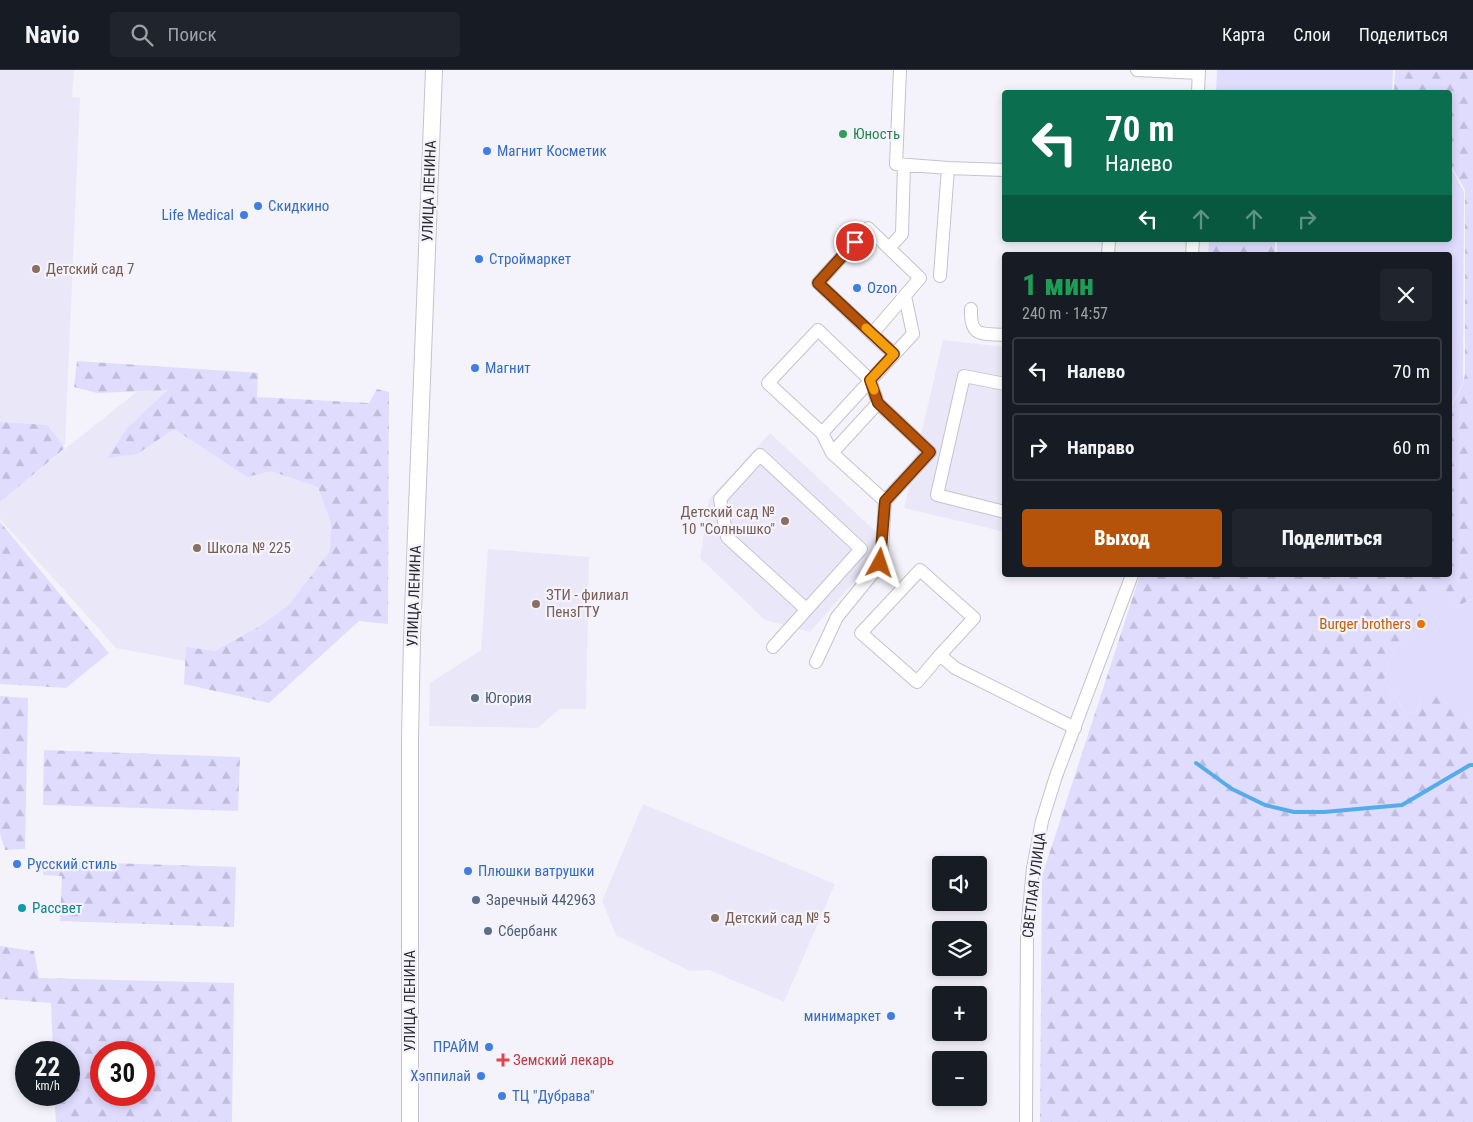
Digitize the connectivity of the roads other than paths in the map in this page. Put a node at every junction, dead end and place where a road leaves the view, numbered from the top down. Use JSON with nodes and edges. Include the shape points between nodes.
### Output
{"nodes":[{"id":1,"x":434,"y":70,"type":"edge"},
{"id":2,"x":900,"y":70,"type":"edge"},
{"id":3,"x":1137,"y":70,"type":"edge"},
{"id":4,"x":1199,"y":72,"type":"edge"},
{"id":5,"x":1198,"y":90,"type":"edge"},
{"id":6,"x":904,"y":165,"type":"junction"},
{"id":7,"x":948,"y":168,"type":"junction"},
{"id":8,"x":1002,"y":170,"type":"edge"},
{"id":9,"x":889,"y":248,"type":"junction"},
{"id":10,"x":940,"y":276,"type":"dead end"},
{"id":11,"x":905,"y":296,"type":"junction"},
{"id":12,"x":971,"y":309,"type":"dead end"},
{"id":13,"x":872,"y":334,"type":"junction"},
{"id":14,"x":1002,"y":334,"type":"edge"},
{"id":15,"x":894,"y":354,"type":"junction"},
{"id":16,"x":870,"y":380,"type":"junction"},
{"id":17,"x":1002,"y":383,"type":"edge"},
{"id":18,"x":878,"y":403,"type":"junction"},
{"id":19,"x":822,"y":433,"type":"junction"},
{"id":20,"x":832,"y":453,"type":"junction"},
{"id":21,"x":885,"y":501,"type":"junction"},
{"id":22,"x":1002,"y":511,"type":"edge"},
{"id":23,"x":1131,"y":577,"type":"edge"},
{"id":24,"x":806,"y":609,"type":"junction"},
{"id":25,"x":773,"y":647,"type":"dead end"},
{"id":26,"x":940,"y":655,"type":"junction"},
{"id":27,"x":816,"y":662,"type":"dead end"},
{"id":28,"x":1075,"y":728,"type":"junction"},
{"id":29,"x":410,"y":1122,"type":"edge"},
{"id":30,"x":1026,"y":1122,"type":"edge"}],
"edges":[{"from":1,"to":29,"type":"main road","name":"УЛИЦА ЛЕНИНА","via":[[412,637]]},
{"from":2,"to":6,"type":"street","via":[[896,164]]},
{"from":3,"to":4,"type":"street"},
{"from":4,"to":5,"type":"street"},
{"from":6,"to":7,"type":"street"},
{"from":6,"to":9,"type":"street","via":[[902,234]]},
{"from":7,"to":8,"type":"street"},
{"from":7,"to":10,"type":"street"},
{"from":9,"to":11,"type":"street","via":[[920,278]]},
{"from":9,"to":13,"type":"street","via":[[868,228],[818,283]]},
{"from":11,"to":13,"type":"street"},
{"from":11,"to":15,"type":"street","via":[[913,334]]},
{"from":12,"to":14,"type":"street","via":[[970,324],[973,328],[984,334]]},
{"from":13,"to":15,"type":"street"},
{"from":15,"to":16,"type":"street"},
{"from":16,"to":18,"type":"street"},
{"from":16,"to":19,"type":"street"},
{"from":16,"to":19,"type":"street","via":[[818,330],[768,383]]},
{"from":17,"to":22,"type":"street","via":[[964,376],[937,494]]},
{"from":18,"to":20,"type":"street"},
{"from":18,"to":21,"type":"street","via":[[930,452]]},
{"from":19,"to":20,"type":"street"},
{"from":20,"to":21,"type":"street"},
{"from":21,"to":27,"type":"street","via":[[880,563],[837,617]]},
{"from":23,"to":28,"type":"street","name":"СВЕТЛАЯ УЛИЦА"},
{"from":24,"to":24,"type":"street","via":[[727,537],[720,498],[760,454],[861,549]]},
{"from":24,"to":25,"type":"street"},
{"from":26,"to":26,"type":"street","via":[[917,682],[861,633],[920,570],[974,618]]},
{"from":26,"to":28,"type":"street","via":[[954,668]]},
{"from":28,"to":30,"type":"street","name":"СВЕТЛАЯ УЛИЦА","via":[[1042,821],[1033,868],[1027,932]]}]}
